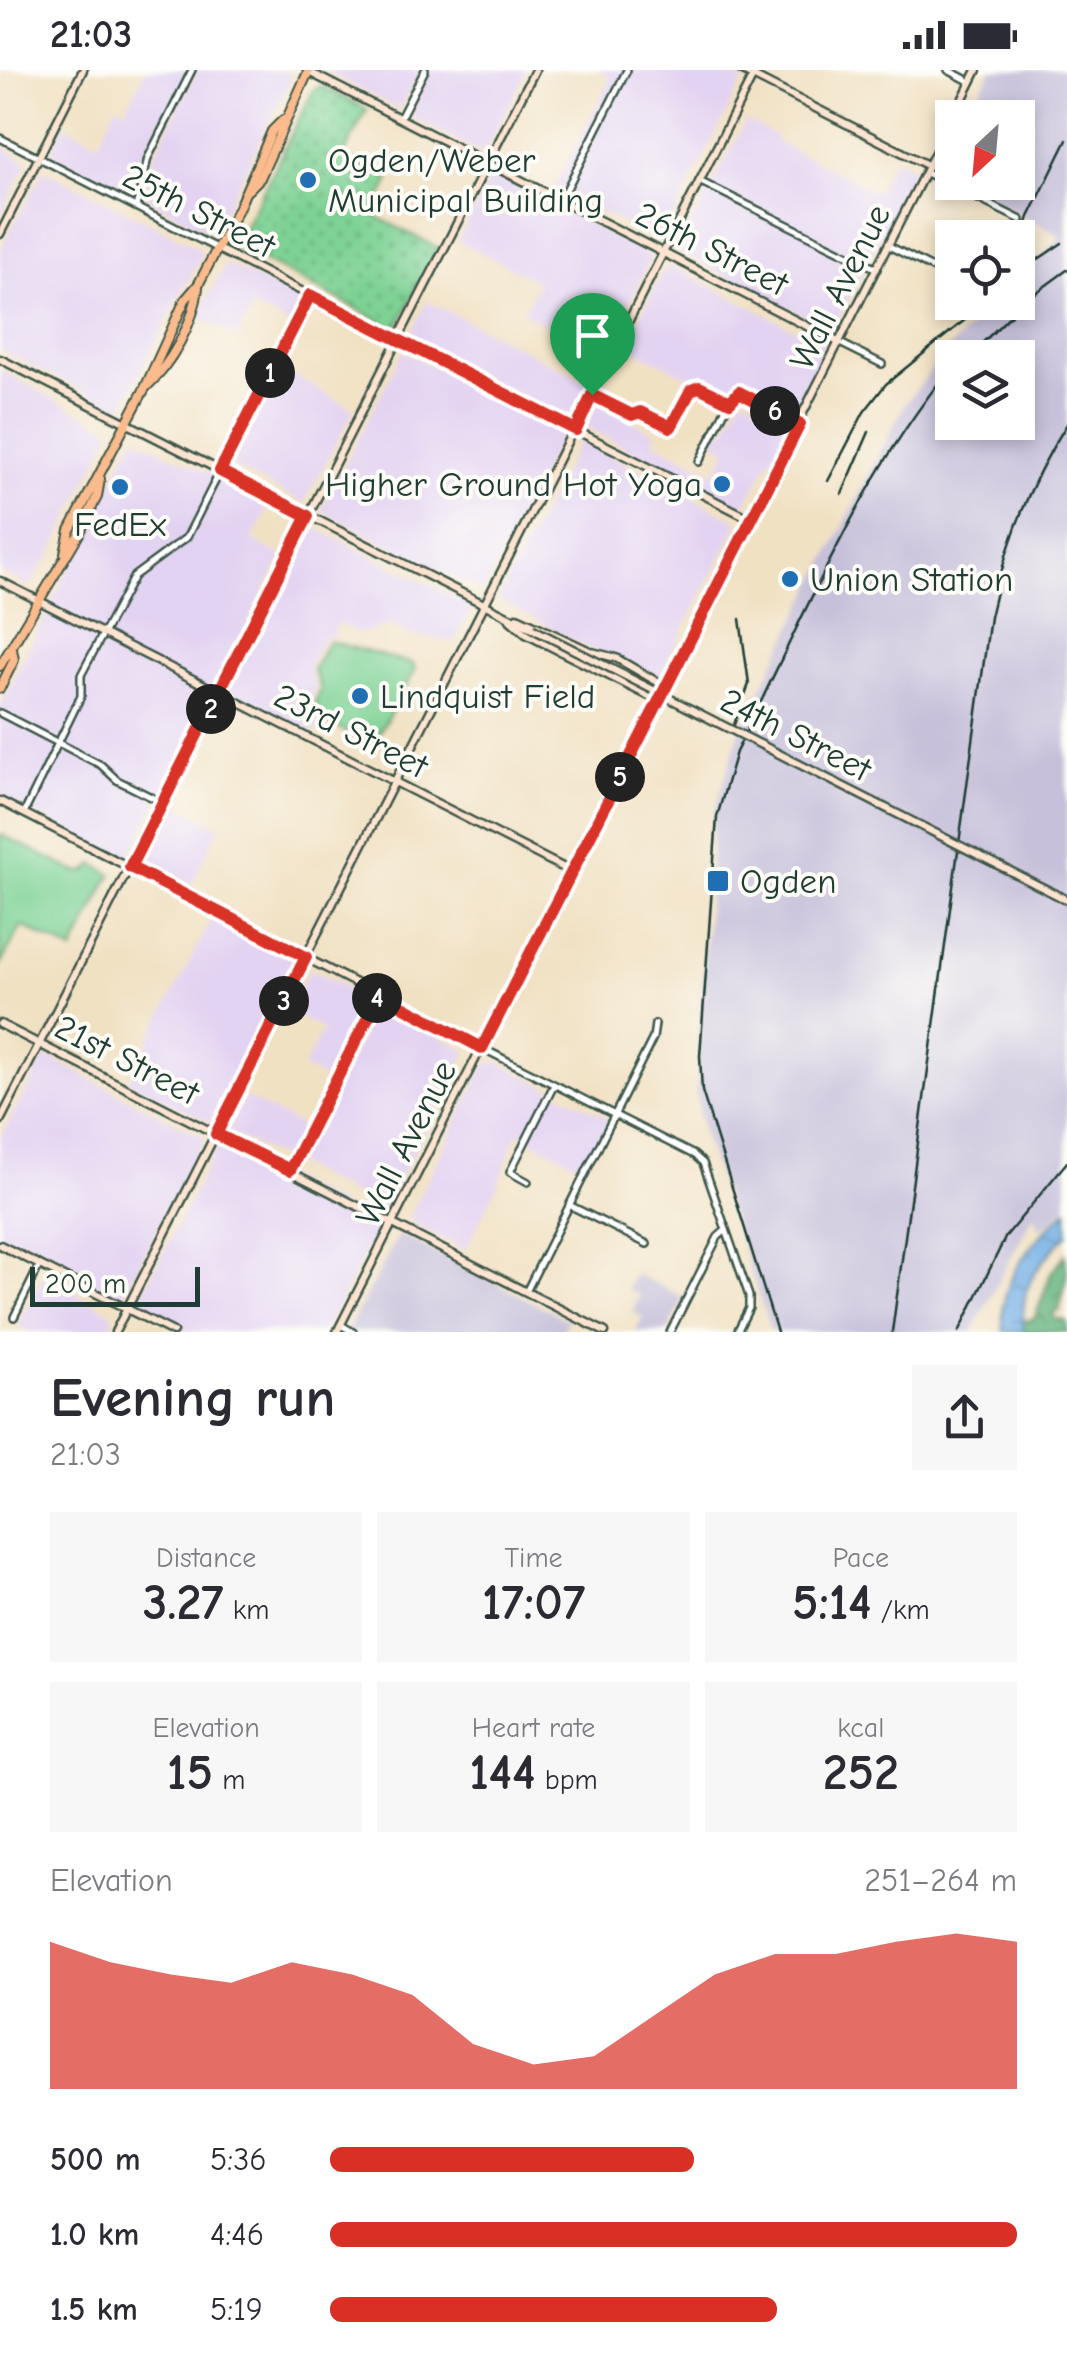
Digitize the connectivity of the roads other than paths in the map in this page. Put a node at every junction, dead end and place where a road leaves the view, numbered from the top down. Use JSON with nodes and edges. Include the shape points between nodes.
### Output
{"nodes":[{"id":1,"x":83,"y":70,"type":"edge"},
{"id":2,"x":192,"y":70,"type":"edge"},
{"id":3,"x":307,"y":70,"type":"edge"},
{"id":4,"x":425,"y":70,"type":"edge"},
{"id":5,"x":535,"y":70,"type":"edge"},
{"id":6,"x":627,"y":70,"type":"edge"},
{"id":7,"x":741,"y":70,"type":"edge"},
{"id":8,"x":948,"y":70,"type":"edge"},
{"id":9,"x":977,"y":70,"type":"edge"},
{"id":10,"x":754,"y":73,"type":"edge"},
{"id":11,"x":971,"y":82,"type":"junction"},
{"id":12,"x":962,"y":100,"type":"edge"},
{"id":13,"x":400,"y":118,"type":"junction"},
{"id":14,"x":0,"y":138,"type":"edge"},
{"id":15,"x":935,"y":153,"type":"edge"},
{"id":16,"x":39,"y":158,"type":"junction"},
{"id":17,"x":488,"y":163,"type":"junction"},
{"id":18,"x":927,"y":169,"type":"junction"},
{"id":19,"x":700,"y":181,"type":"junction"},
{"id":20,"x":561,"y":200,"type":"junction"},
{"id":21,"x":136,"y":208,"type":"junction"},
{"id":22,"x":1021,"y":220,"type":"dead end"},
{"id":23,"x":0,"y":234,"type":"edge"},
{"id":24,"x":889,"y":246,"type":"junction"},
{"id":25,"x":218,"y":248,"type":"junction"},
{"id":26,"x":663,"y":252,"type":"junction"},
{"id":27,"x":877,"y":269,"type":"junction"},
{"id":28,"x":935,"y":269,"type":"edge"},
{"id":29,"x":310,"y":295,"type":"junction"},
{"id":30,"x":398,"y":340,"type":"junction"},
{"id":31,"x":840,"y":343,"type":"junction"},
{"id":32,"x":0,"y":359,"type":"edge"},
{"id":33,"x":882,"y":364,"type":"dead end"},
{"id":34,"x":592,"y":395,"type":"junction"},
{"id":35,"x":730,"y":402,"type":"junction"},
{"id":36,"x":127,"y":424,"type":"junction"},
{"id":37,"x":800,"y":424,"type":"junction"},
{"id":38,"x":576,"y":430,"type":"junction"},
{"id":39,"x":698,"y":462,"type":"dead end"},
{"id":40,"x":220,"y":471,"type":"junction"},
{"id":41,"x":308,"y":516,"type":"junction"},
{"id":42,"x":751,"y":518,"type":"junction"},
{"id":43,"x":0,"y":581,"type":"edge"},
{"id":44,"x":39,"y":601,"type":"junction"},
{"id":45,"x":486,"y":605,"type":"junction"},
{"id":46,"x":502,"y":613,"type":"junction"},
{"id":47,"x":103,"y":634,"type":"junction"},
{"id":48,"x":12,"y":649,"type":"junction"},
{"id":49,"x":0,"y":666,"type":"edge"},
{"id":50,"x":666,"y":687,"type":"junction"},
{"id":51,"x":0,"y":688,"type":"edge"},
{"id":52,"x":220,"y":693,"type":"junction"},
{"id":53,"x":659,"y":702,"type":"junction"},
{"id":54,"x":0,"y":714,"type":"edge"},
{"id":55,"x":60,"y":744,"type":"junction"},
{"id":56,"x":395,"y":782,"type":"junction"},
{"id":57,"x":0,"y":801,"type":"edge"},
{"id":58,"x":164,"y":804,"type":"junction"},
{"id":59,"x":24,"y":813,"type":"junction"},
{"id":60,"x":130,"y":867,"type":"junction"},
{"id":61,"x":572,"y":872,"type":"junction"},
{"id":62,"x":1067,"y":900,"type":"edge"},
{"id":63,"x":306,"y":957,"type":"junction"},
{"id":64,"x":380,"y":994,"type":"junction"},
{"id":65,"x":0,"y":1024,"type":"edge"},
{"id":66,"x":655,"y":1024,"type":"dead end"},
{"id":67,"x":39,"y":1044,"type":"junction"},
{"id":68,"x":482,"y":1048,"type":"junction"},
{"id":69,"x":554,"y":1085,"type":"junction"},
{"id":70,"x":1,"y":1115,"type":"edge"},
{"id":71,"x":615,"y":1115,"type":"junction"},
{"id":72,"x":216,"y":1134,"type":"junction"},
{"id":73,"x":290,"y":1170,"type":"junction"},
{"id":74,"x":528,"y":1182,"type":"dead end"},
{"id":75,"x":569,"y":1205,"type":"junction"},
{"id":76,"x":393,"y":1223,"type":"junction"},
{"id":77,"x":726,"y":1230,"type":"junction"},
{"id":78,"x":0,"y":1244,"type":"edge"},
{"id":79,"x":647,"y":1244,"type":"dead end"},
{"id":80,"x":39,"y":1265,"type":"junction"},
{"id":81,"x":527,"y":1290,"type":"junction"},
{"id":82,"x":127,"y":1309,"type":"junction"},
{"id":83,"x":14,"y":1317,"type":"dead end"},
{"id":84,"x":339,"y":1329,"type":"edge"},
{"id":85,"x":115,"y":1332,"type":"edge"},
{"id":86,"x":172,"y":1332,"type":"edge"},
{"id":87,"x":354,"y":1332,"type":"edge"},
{"id":88,"x":605,"y":1332,"type":"edge"},
{"id":89,"x":670,"y":1332,"type":"edge"},
{"id":90,"x":737,"y":1332,"type":"edge"}],
"edges":[{"from":1,"to":16,"type":"street"},
{"from":2,"to":21,"type":"street","via":[[148,158]]},
{"from":3,"to":13,"type":"street","name":"26th Street"},
{"from":3,"to":25,"type":"main road"},
{"from":4,"to":13,"type":"street"},
{"from":5,"to":17,"type":"street"},
{"from":6,"to":20,"type":"street"},
{"from":7,"to":10,"type":"street"},
{"from":8,"to":11,"type":"street"},
{"from":9,"to":11,"type":"street","name":"Wall Avenue"},
{"from":10,"to":18,"type":"street"},
{"from":10,"to":19,"type":"street"},
{"from":11,"to":12,"type":"street","name":"Wall Avenue"},
{"from":13,"to":17,"type":"street","name":"26th Street"},
{"from":14,"to":16,"type":"street","name":"25th Street"},
{"from":15,"to":18,"type":"street","name":"Wall Avenue"},
{"from":16,"to":21,"type":"street","name":"25th Street"},
{"from":16,"to":23,"type":"street"},
{"from":17,"to":20,"type":"street","name":"26th Street"},
{"from":17,"to":30,"type":"street"},
{"from":18,"to":22,"type":"street"},
{"from":18,"to":24,"type":"street","name":"Wall Avenue"},
{"from":19,"to":26,"type":"street"},
{"from":19,"to":27,"type":"street"},
{"from":20,"to":26,"type":"street","name":"26th Street"},
{"from":21,"to":25,"type":"street","name":"25th Street"},
{"from":24,"to":27,"type":"street","name":"Wall Avenue"},
{"from":24,"to":28,"type":"street"},
{"from":25,"to":29,"type":"street","name":"25th Street"},
{"from":25,"to":36,"type":"main road","via":[[185,300]]},
{"from":26,"to":31,"type":"street","name":"26th Street"},
{"from":26,"to":34,"type":"street"},
{"from":27,"to":31,"type":"street","name":"Wall Avenue"},
{"from":29,"to":30,"type":"street","name":"25th Street"},
{"from":29,"to":40,"type":"street"},
{"from":30,"to":38,"type":"street","name":"25th Street"},
{"from":30,"to":41,"type":"street"},
{"from":31,"to":33,"type":"street","name":"26th Street"},
{"from":31,"to":37,"type":"street","name":"Wall Avenue"},
{"from":32,"to":36,"type":"street","name":"24th Street"},
{"from":34,"to":35,"type":"street","via":[[671,427],[695,388]]},
{"from":34,"to":38,"type":"street"},
{"from":35,"to":37,"type":"street","via":[[739,392]]},
{"from":35,"to":39,"type":"street"},
{"from":36,"to":40,"type":"street","name":"24th Street"},
{"from":36,"to":44,"type":"main road","via":[[97,497]]},
{"from":37,"to":42,"type":"street","name":"Wall Avenue"},
{"from":38,"to":42,"type":"street","name":"25th Street"},
{"from":38,"to":45,"type":"street"},
{"from":40,"to":41,"type":"street","name":"24th Street"},
{"from":40,"to":47,"type":"street","via":[[188,536],[140,569]]},
{"from":41,"to":45,"type":"street","name":"24th Street"},
{"from":41,"to":52,"type":"street"},
{"from":42,"to":50,"type":"street","name":"Wall Avenue"},
{"from":43,"to":44,"type":"street","name":"23rd Street"},
{"from":44,"to":47,"type":"street","name":"23rd Street"},
{"from":44,"to":48,"type":"main road"},
{"from":45,"to":46,"type":"street","name":"24th Street"},
{"from":45,"to":56,"type":"street"},
{"from":46,"to":50,"type":"street","name":"24th Street","via":[[616,658]]},
{"from":46,"to":53,"type":"street","name":"24th Street","via":[[526,634]]},
{"from":46,"to":62,"type":"street","name":"24th Street","bridge":true},
{"from":47,"to":52,"type":"street","name":"23rd Street"},
{"from":47,"to":55,"type":"street","via":[[81,675],[81,696]]},
{"from":48,"to":49,"type":"main road"},
{"from":48,"to":51,"type":"main road","via":[[13,663]]},
{"from":50,"to":53,"type":"street","name":"Wall Avenue"},
{"from":52,"to":56,"type":"street","name":"23rd Street"},
{"from":52,"to":58,"type":"street"},
{"from":53,"to":61,"type":"street","name":"Wall Avenue"},
{"from":54,"to":55,"type":"street"},
{"from":55,"to":58,"type":"street"},
{"from":55,"to":59,"type":"street"},
{"from":56,"to":61,"type":"street","name":"23rd Street"},
{"from":56,"to":63,"type":"street"},
{"from":57,"to":59,"type":"street"},
{"from":58,"to":60,"type":"street"},
{"from":59,"to":60,"type":"street"},
{"from":60,"to":63,"type":"street"},
{"from":60,"to":67,"type":"street"},
{"from":61,"to":68,"type":"street","name":"Wall Avenue"},
{"from":63,"to":64,"type":"street"},
{"from":63,"to":72,"type":"street"},
{"from":64,"to":68,"type":"street"},
{"from":64,"to":73,"type":"street"},
{"from":65,"to":67,"type":"street","name":"21st Street"},
{"from":66,"to":71,"type":"street"},
{"from":67,"to":70,"type":"street"},
{"from":67,"to":72,"type":"street","name":"21st Street"},
{"from":68,"to":69,"type":"street"},
{"from":68,"to":76,"type":"street","name":"Wall Avenue"},
{"from":69,"to":71,"type":"street"},
{"from":69,"to":74,"type":"street","via":[[510,1172]]},
{"from":71,"to":75,"type":"street"},
{"from":71,"to":77,"type":"street","via":[[694,1155]]},
{"from":72,"to":73,"type":"street","name":"21st Street"},
{"from":72,"to":82,"type":"street"},
{"from":73,"to":76,"type":"street","name":"21st Street"},
{"from":75,"to":79,"type":"street"},
{"from":75,"to":81,"type":"street"},
{"from":76,"to":81,"type":"street","name":"21st Street"},
{"from":76,"to":84,"type":"street","name":"Wall Avenue"},
{"from":77,"to":89,"type":"street"},
{"from":77,"to":90,"type":"street","via":[[750,1303]]},
{"from":78,"to":80,"type":"street"},
{"from":80,"to":82,"type":"street"},
{"from":80,"to":83,"type":"street"},
{"from":81,"to":88,"type":"street","name":"21st Street"},
{"from":82,"to":85,"type":"street"},
{"from":82,"to":86,"type":"street"},
{"from":84,"to":87,"type":"street"}]}
